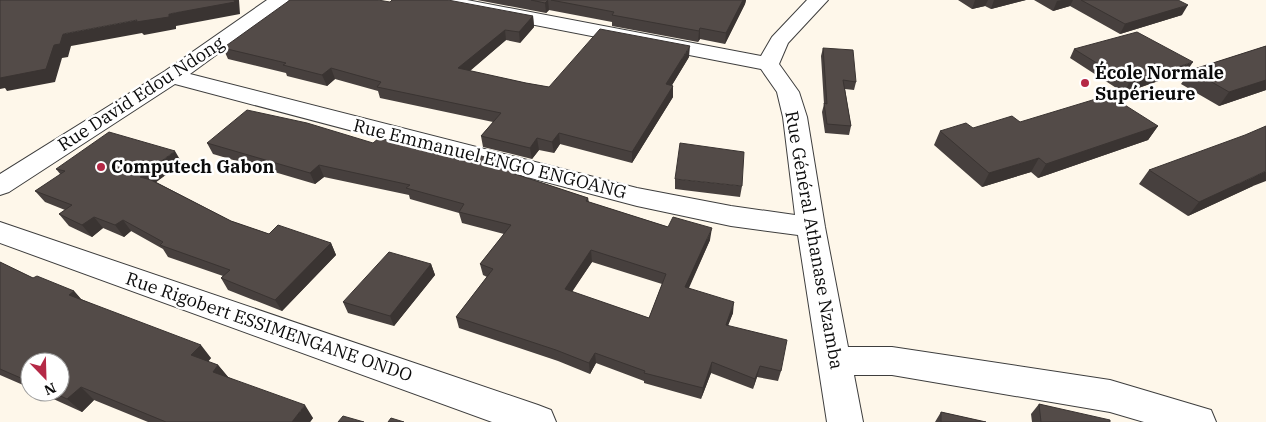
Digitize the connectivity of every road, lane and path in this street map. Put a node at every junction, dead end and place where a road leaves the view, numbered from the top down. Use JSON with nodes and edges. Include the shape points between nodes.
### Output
{"nodes":[{"id":1,"x":279,"y":0,"type":"edge"},
{"id":2,"x":437,"y":0,"type":"edge"},
{"id":3,"x":818,"y":0,"type":"edge"},
{"id":4,"x":768,"y":64,"type":"junction"},
{"id":5,"x":173,"y":76,"type":"junction"},
{"id":6,"x":0,"y":186,"type":"edge"},
{"id":7,"x":811,"y":228,"type":"junction"},
{"id":8,"x":0,"y":232,"type":"edge"},
{"id":9,"x":836,"y":362,"type":"junction"},
{"id":10,"x":538,"y":422,"type":"edge"},
{"id":11,"x":845,"y":422,"type":"edge"},
{"id":12,"x":1198,"y":422,"type":"edge"}],
"edges":[{"from":1,"to":5,"type":"street","name":"Rue David Edou Ndong"},
{"from":2,"to":4,"type":"street"},
{"from":3,"to":4,"type":"street","via":[[779,41]]},
{"from":4,"to":7,"type":"street","name":"Rue Général Athanase Nzamba","via":[[788,92]]},
{"from":5,"to":6,"type":"street","name":"Rue David Edou Ndong"},
{"from":5,"to":7,"type":"street","name":"Rue Emmanuel ENGO ENGOANG","via":[[637,197]]},
{"from":7,"to":9,"type":"street","name":"Rue Général Athanase Nzamba"},
{"from":8,"to":10,"type":"street","name":"Rue Rigobert ESSIMENGANE ONDO"},
{"from":9,"to":11,"type":"street","name":"Rue Général Athanase Nzamba"},
{"from":9,"to":12,"type":"street","via":[[892,361],[992,376],[1110,396]]}]}
